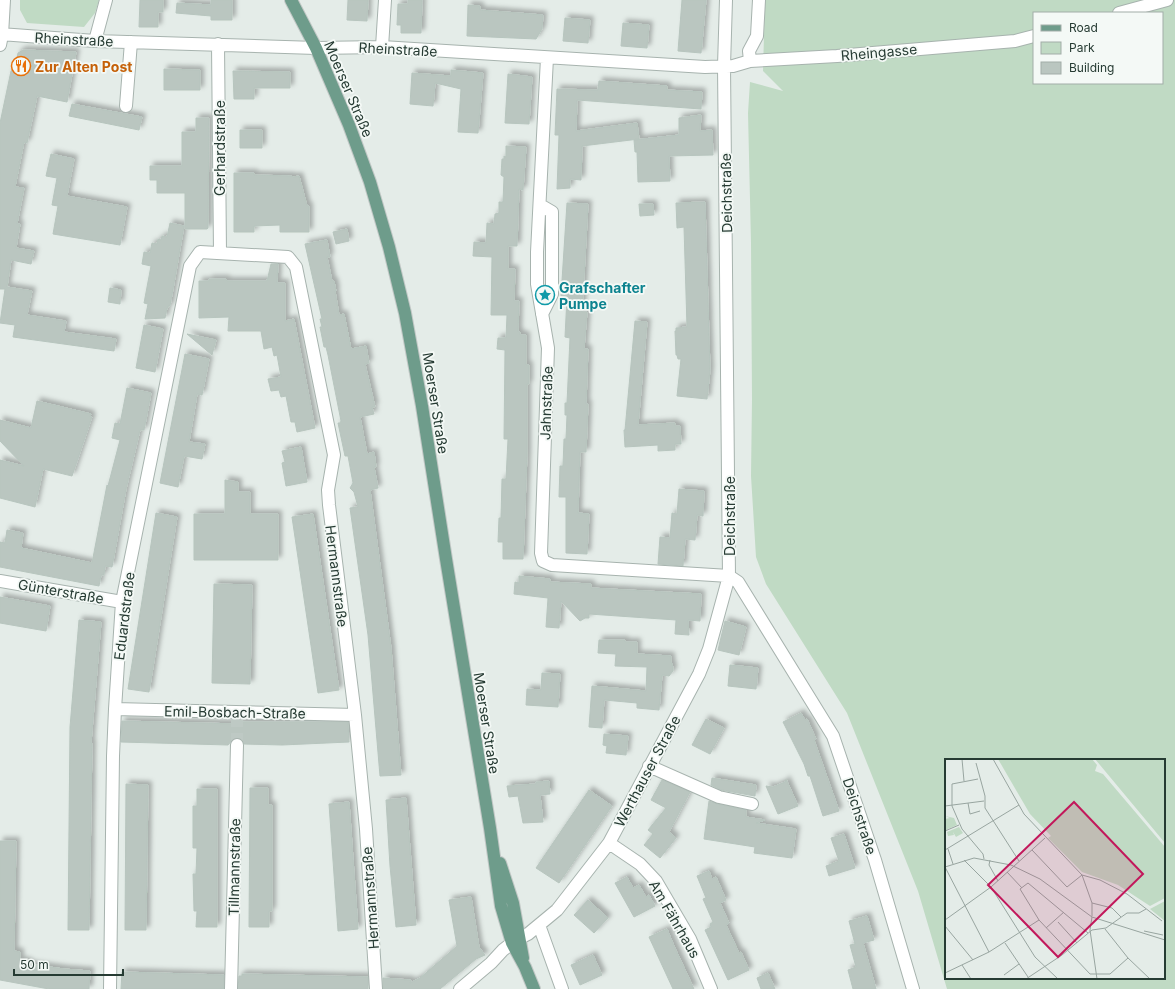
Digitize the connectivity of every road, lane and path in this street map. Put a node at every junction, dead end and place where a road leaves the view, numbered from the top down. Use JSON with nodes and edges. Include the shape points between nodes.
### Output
{"nodes":[{"id":1,"x":4,"y":0,"type":"edge"},
{"id":2,"x":106,"y":0,"type":"edge"},
{"id":3,"x":291,"y":0,"type":"edge"},
{"id":4,"x":385,"y":0,"type":"edge"},
{"id":5,"x":726,"y":0,"type":"edge"},
{"id":6,"x":759,"y":0,"type":"edge"},
{"id":7,"x":1167,"y":0,"type":"edge"},
{"id":8,"x":1122,"y":12,"type":"edge"},
{"id":9,"x":1033,"y":36,"type":"edge"},
{"id":10,"x":1,"y":38,"type":"edge"},
{"id":11,"x":95,"y":41,"type":"junction"},
{"id":12,"x":131,"y":42,"type":"junction"},
{"id":13,"x":218,"y":44,"type":"junction"},
{"id":14,"x":382,"y":47,"type":"junction"},
{"id":15,"x":316,"y":48,"type":"junction"},
{"id":16,"x":547,"y":58,"type":"junction"},
{"id":17,"x":750,"y":61,"type":"junction"},
{"id":18,"x":724,"y":66,"type":"junction"},
{"id":19,"x":126,"y":106,"type":"dead end"},
{"id":20,"x":200,"y":252,"type":"joint"},
{"id":21,"x":220,"y":253,"type":"junction"},
{"id":22,"x":729,"y":576,"type":"junction"},
{"id":23,"x":0,"y":581,"type":"edge"},
{"id":24,"x":122,"y":602,"type":"junction"},
{"id":25,"x":115,"y":709,"type":"junction"},
{"id":26,"x":355,"y":715,"type":"junction"},
{"id":27,"x":236,"y":745,"type":"tunnel mouth"},
{"id":28,"x":650,"y":766,"type":"junction"},
{"id":29,"x":752,"y":804,"type":"dead end"},
{"id":30,"x":609,"y":843,"type":"junction"},
{"id":31,"x":539,"y":925,"type":"junction"},
{"id":32,"x":516,"y":940,"type":"junction"},
{"id":33,"x":110,"y":989,"type":"edge"},
{"id":34,"x":231,"y":989,"type":"edge"},
{"id":35,"x":376,"y":989,"type":"edge"},
{"id":36,"x":460,"y":989,"type":"edge"},
{"id":37,"x":534,"y":989,"type":"edge"},
{"id":38,"x":562,"y":989,"type":"edge"},
{"id":39,"x":711,"y":989,"type":"edge"},
{"id":40,"x":913,"y":989,"type":"edge"}],
"edges":[{"from":1,"to":10,"type":"street"},
{"from":2,"to":11,"type":"street"},
{"from":3,"to":15,"type":"main road","name":"Moerser Straße"},
{"from":4,"to":14,"type":"street"},
{"from":5,"to":18,"type":"street","name":"Deichstraße"},
{"from":6,"to":17,"type":"street","via":[[758,36],[749,51]]},
{"from":7,"to":8,"type":"street"},
{"from":9,"to":17,"type":"street","name":"Rheingasse","via":[[1007,42]]},
{"from":10,"to":11,"type":"street","name":"Rheinstraße"},
{"from":11,"to":12,"type":"street","name":"Rheinstraße"},
{"from":12,"to":13,"type":"street","name":"Rheinstraße"},
{"from":12,"to":19,"type":"street"},
{"from":13,"to":15,"type":"street","name":"Rheinstraße"},
{"from":13,"to":21,"type":"street","name":"Gerhardstraße"},
{"from":14,"to":15,"type":"street","name":"Rheinstraße"},
{"from":14,"to":16,"type":"street","name":"Rheinstraße"},
{"from":15,"to":32,"type":"main road","name":"Moerser Straße","via":[[370,182],[405,313],[490,828],[513,903]]},
{"from":16,"to":18,"type":"street","name":"Rheinstraße"},
{"from":16,"to":22,"type":"street","name":"Jahnstraße","via":[[537,284],[548,348],[541,554],[543,561],[552,565]]},
{"from":17,"to":18,"type":"street","name":"Rheingasse"},
{"from":18,"to":22,"type":"street","name":"Deichstraße"},
{"from":20,"to":21,"type":"street","name":"Hermannstraße"},
{"from":20,"to":24,"type":"street","name":"Eduardstraße","via":[[190,266]]},
{"from":21,"to":26,"type":"street","name":"Hermannstraße","via":[[288,257],[296,267],[334,455],[328,490],[329,505]]},
{"from":22,"to":28,"type":"street","name":"Werthauser Straße","via":[[711,643],[699,674]]},
{"from":22,"to":40,"type":"street","name":"Deichstraße","via":[[738,582],[833,736]]},
{"from":23,"to":24,"type":"street","name":"Günterstraße"},
{"from":24,"to":25,"type":"street","name":"Eduardstraße"},
{"from":25,"to":26,"type":"street","name":"Emil-Bosbach-Straße","via":[[237,715]]},
{"from":25,"to":33,"type":"street","name":"Eduardstraße"},
{"from":26,"to":35,"type":"street","name":"Hermannstraße","via":[[366,829]]},
{"from":27,"to":34,"type":"street","name":"Tillmannstraße"},
{"from":28,"to":29,"type":"street","via":[[719,797]]},
{"from":28,"to":30,"type":"street","name":"Werthauser Straße"},
{"from":30,"to":31,"type":"street","name":"Werthauser Straße","via":[[557,910]]},
{"from":30,"to":39,"type":"street","name":"Am Fährhaus","via":[[640,864],[656,881],[690,939]]},
{"from":31,"to":32,"type":"street","name":"Werthauser Straße"},
{"from":31,"to":38,"type":"street"},
{"from":32,"to":36,"type":"street","name":"Werthauser Straße"},
{"from":32,"to":37,"type":"main road","name":"Moerser Straße"}]}
